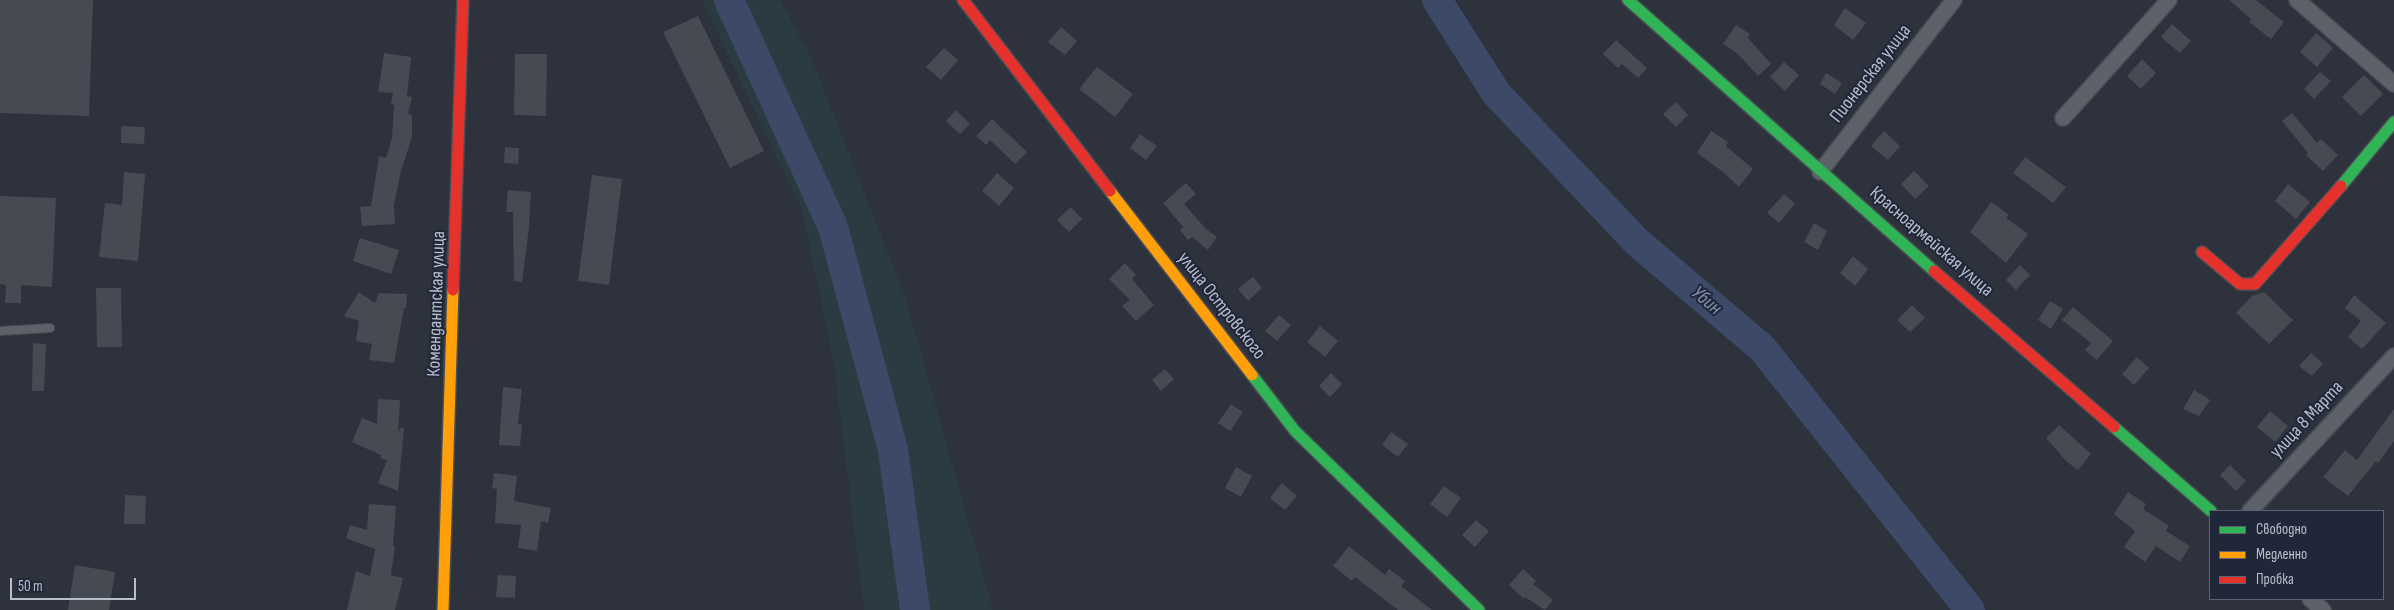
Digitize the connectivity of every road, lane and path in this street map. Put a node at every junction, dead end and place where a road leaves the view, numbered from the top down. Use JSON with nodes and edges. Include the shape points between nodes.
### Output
{"nodes":[{"id":1,"x":463,"y":0,"type":"edge"},
{"id":2,"x":963,"y":0,"type":"edge"},
{"id":3,"x":1628,"y":0,"type":"edge"},
{"id":4,"x":1954,"y":0,"type":"edge"},
{"id":5,"x":2169,"y":0,"type":"edge"},
{"id":6,"x":2297,"y":0,"type":"edge"},
{"id":7,"x":2394,"y":84,"type":"edge"},
{"id":8,"x":2063,"y":118,"type":"dead end"},
{"id":9,"x":2394,"y":122,"type":"edge"},
{"id":10,"x":1820,"y":172,"type":"junction"},
{"id":11,"x":2202,"y":252,"type":"dead end"},
{"id":12,"x":50,"y":328,"type":"dead end"},
{"id":13,"x":0,"y":331,"type":"edge"},
{"id":14,"x":2394,"y":356,"type":"edge"},
{"id":15,"x":2210,"y":510,"type":"edge"},
{"id":16,"x":2251,"y":510,"type":"edge"},
{"id":17,"x":2311,"y":600,"type":"edge"},
{"id":18,"x":443,"y":610,"type":"edge"},
{"id":19,"x":1479,"y":610,"type":"edge"},
{"id":20,"x":2323,"y":610,"type":"edge"}],
"edges":[{"from":1,"to":18,"type":"street","name":"Комендантская улица"},
{"from":2,"to":19,"type":"street","name":"улица Островского","via":[[1295,431]]},
{"from":3,"to":10,"type":"street","name":"Красноармейская улица"},
{"from":4,"to":10,"type":"street","name":"Пионерская улица"},
{"from":5,"to":8,"type":"street"},
{"from":6,"to":7,"type":"street"},
{"from":9,"to":11,"type":"street","via":[[2313,220],[2254,284],[2240,284]]},
{"from":10,"to":15,"type":"street","name":"Красноармейская улица"},
{"from":12,"to":13,"type":"lane"},
{"from":14,"to":16,"type":"street","name":"улица 8 Марта"},
{"from":17,"to":20,"type":"street"}]}
